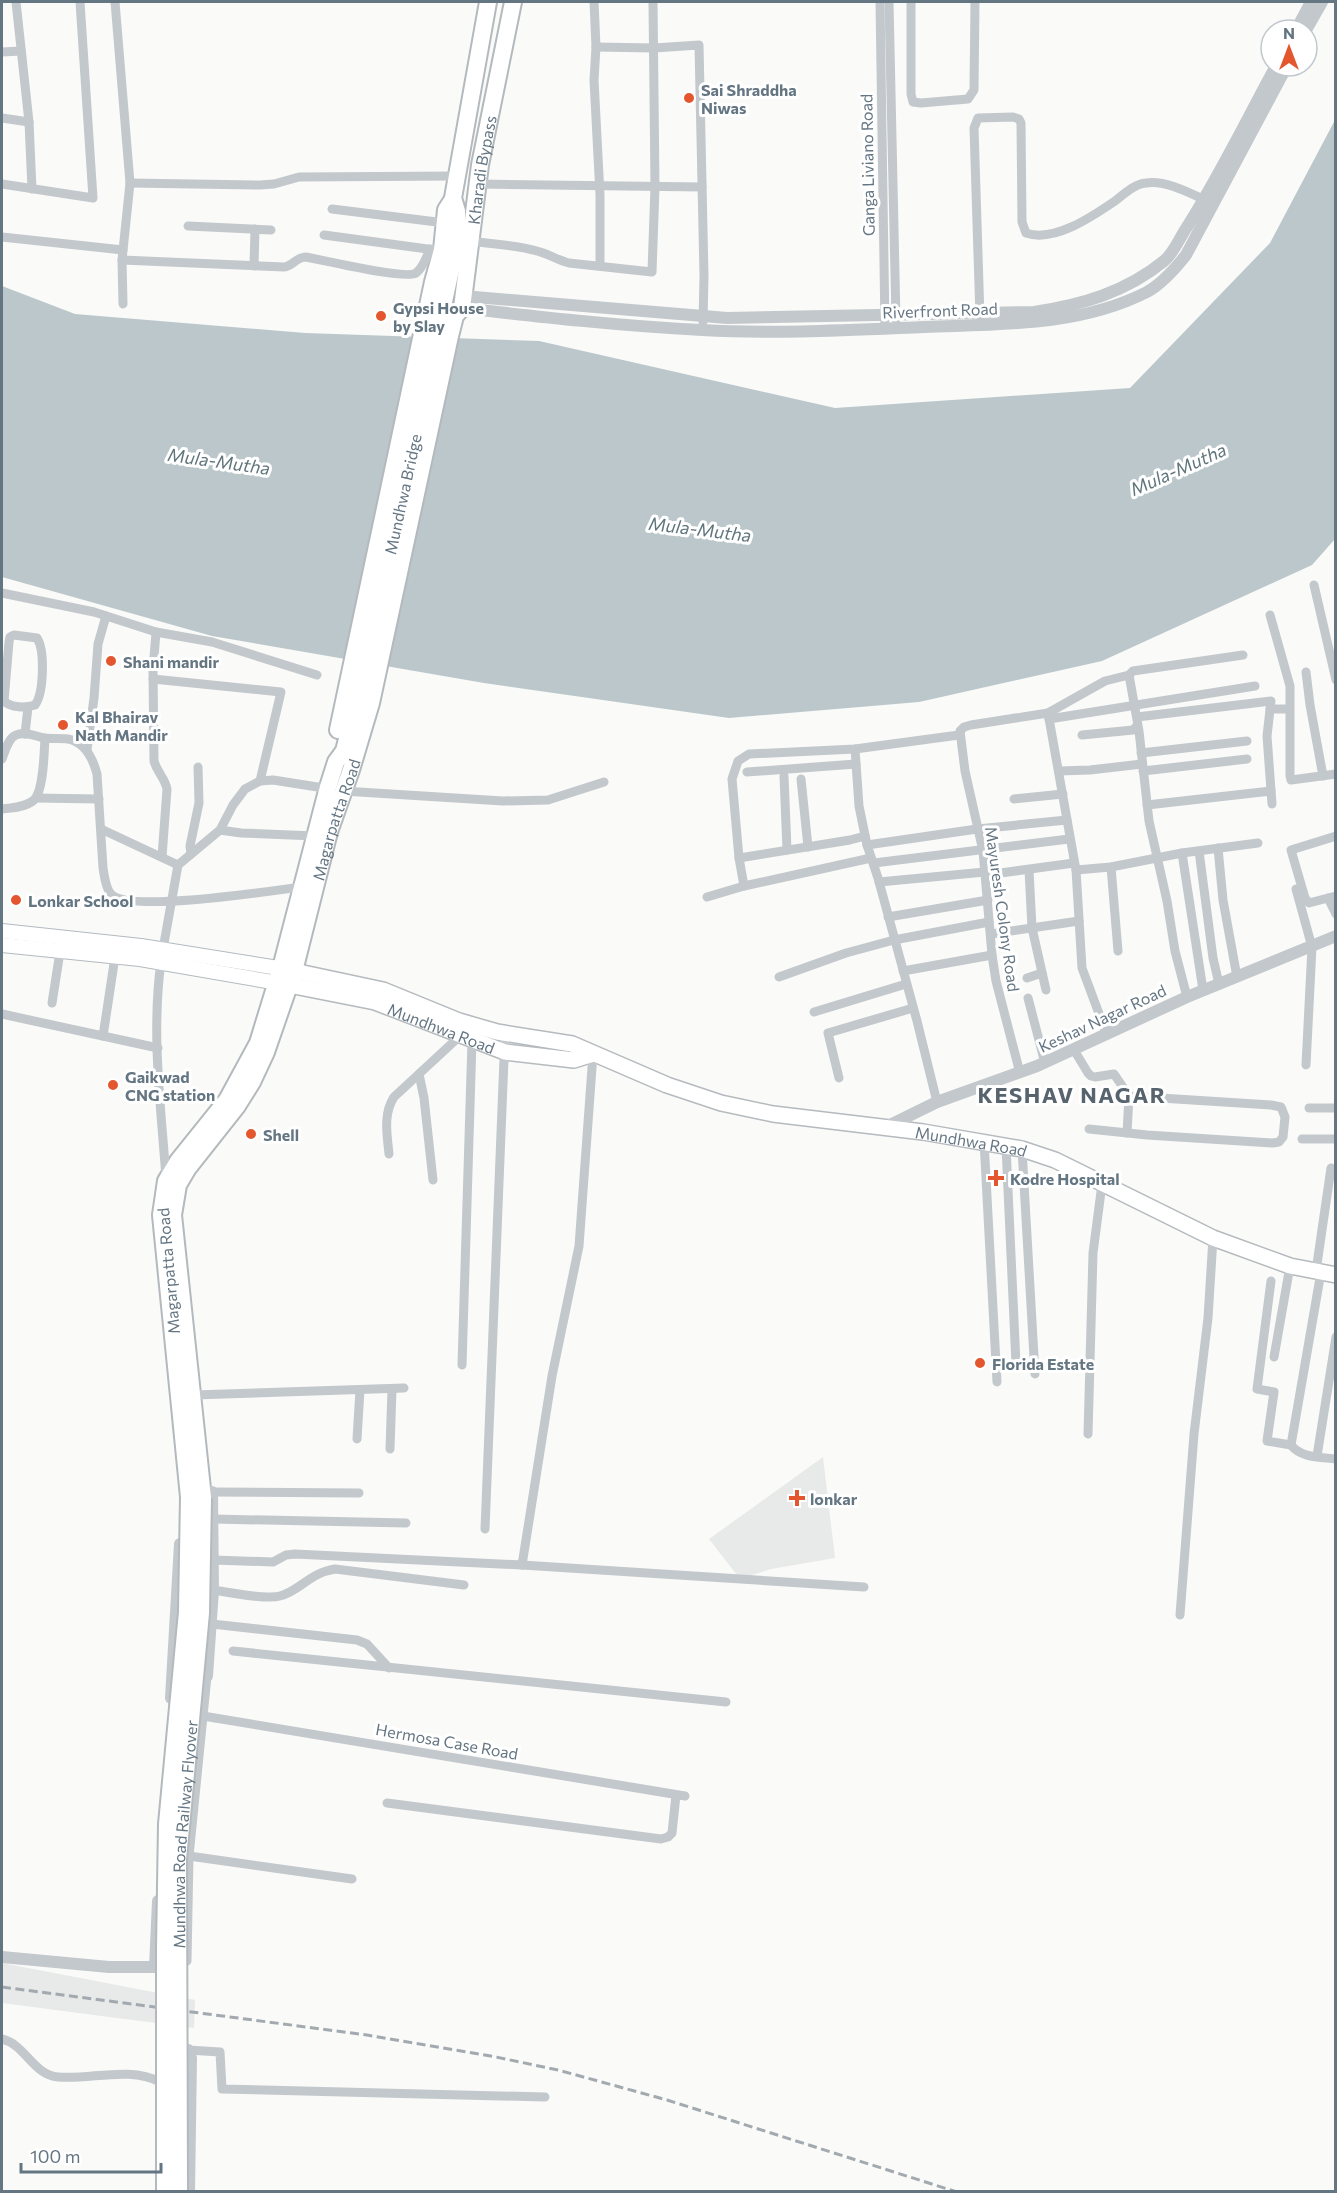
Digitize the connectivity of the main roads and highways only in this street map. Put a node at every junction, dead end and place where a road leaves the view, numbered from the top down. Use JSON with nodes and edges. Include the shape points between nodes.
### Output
{"nodes":[{"id":1,"x":488,"y":2,"type":"edge"},
{"id":2,"x":513,"y":2,"type":"edge"},
{"id":3,"x":453,"y":198,"type":"junction"},
{"id":4,"x":440,"y":285,"type":"junction"},
{"id":5,"x":364,"y":701,"type":"junction"},
{"id":6,"x":335,"y":789,"type":"junction"},
{"id":7,"x":2,"y":931,"type":"edge"},
{"id":8,"x":2,"y":945,"type":"edge"},
{"id":9,"x":162,"y":955,"type":"junction"},
{"id":10,"x":285,"y":977,"type":"junction"},
{"id":11,"x":593,"y":1054,"type":"junction"},
{"id":12,"x":1324,"y":1273,"type":"edge"},
{"id":13,"x":199,"y":1490,"type":"junction"},
{"id":14,"x":165,"y":2192,"type":"edge"},
{"id":15,"x":179,"y":2192,"type":"edge"}],
"edges":[{"from":1,"to":3,"type":"highway","name":"Kharadi Bypass"},
{"from":2,"to":5,"type":"highway","name":"Kharadi Bypass","via":[[484,141],[462,302],[464,318],[455,336]]},
{"from":3,"to":4,"type":"highway","name":"Kharadi Bypass","via":[[457,242]]},
{"from":3,"to":4,"type":"highway","via":[[436,250]]},
{"from":4,"to":5,"type":"highway","name":"Mundhwa Bridge"},
{"from":5,"to":6,"type":"highway","via":[[336,762]]},
{"from":5,"to":6,"type":"highway","name":"Magarpatta Road","via":[[351,770]]},
{"from":6,"to":10,"type":"highway","name":"Magarpatta Road","via":[[329,832]]},
{"from":6,"to":10,"type":"highway","name":"Magarpatta Road","via":[[315,836],[300,887]]},
{"from":7,"to":9,"type":"main road","name":"Mundhwa Road"},
{"from":8,"to":9,"type":"main road","name":"Mundhwa Road","via":[[115,957]]},
{"from":9,"to":10,"type":"main road","name":"Mundhwa Road"},
{"from":10,"to":11,"type":"main road","name":"Mundhwa Road","via":[[383,990],[459,1021],[505,1034],[572,1044]]},
{"from":10,"to":11,"type":"main road","name":"Mundhwa Road","via":[[375,1002],[505,1052],[574,1060]]},
{"from":10,"to":13,"type":"highway","name":"Magarpatta Road","via":[[266,1052],[252,1082],[178,1185],[173,1215]]},
{"from":10,"to":13,"type":"highway","name":"Magarpatta Road","via":[[258,1043],[227,1100],[166,1180],[161,1215]]},
{"from":11,"to":12,"type":"main road","name":"Mundhwa Road","via":[[721,1103],[1022,1149],[1055,1161],[1213,1238],[1290,1266]]},
{"from":13,"to":14,"type":"highway","name":"Mundhwa Road Railway Flyover","bridge":true,"via":[[167,1824]]},
{"from":13,"to":15,"type":"highway","name":"Mundhwa Road Railway Flyover","bridge":true,"via":[[201,1613],[178,1859]]}]}
